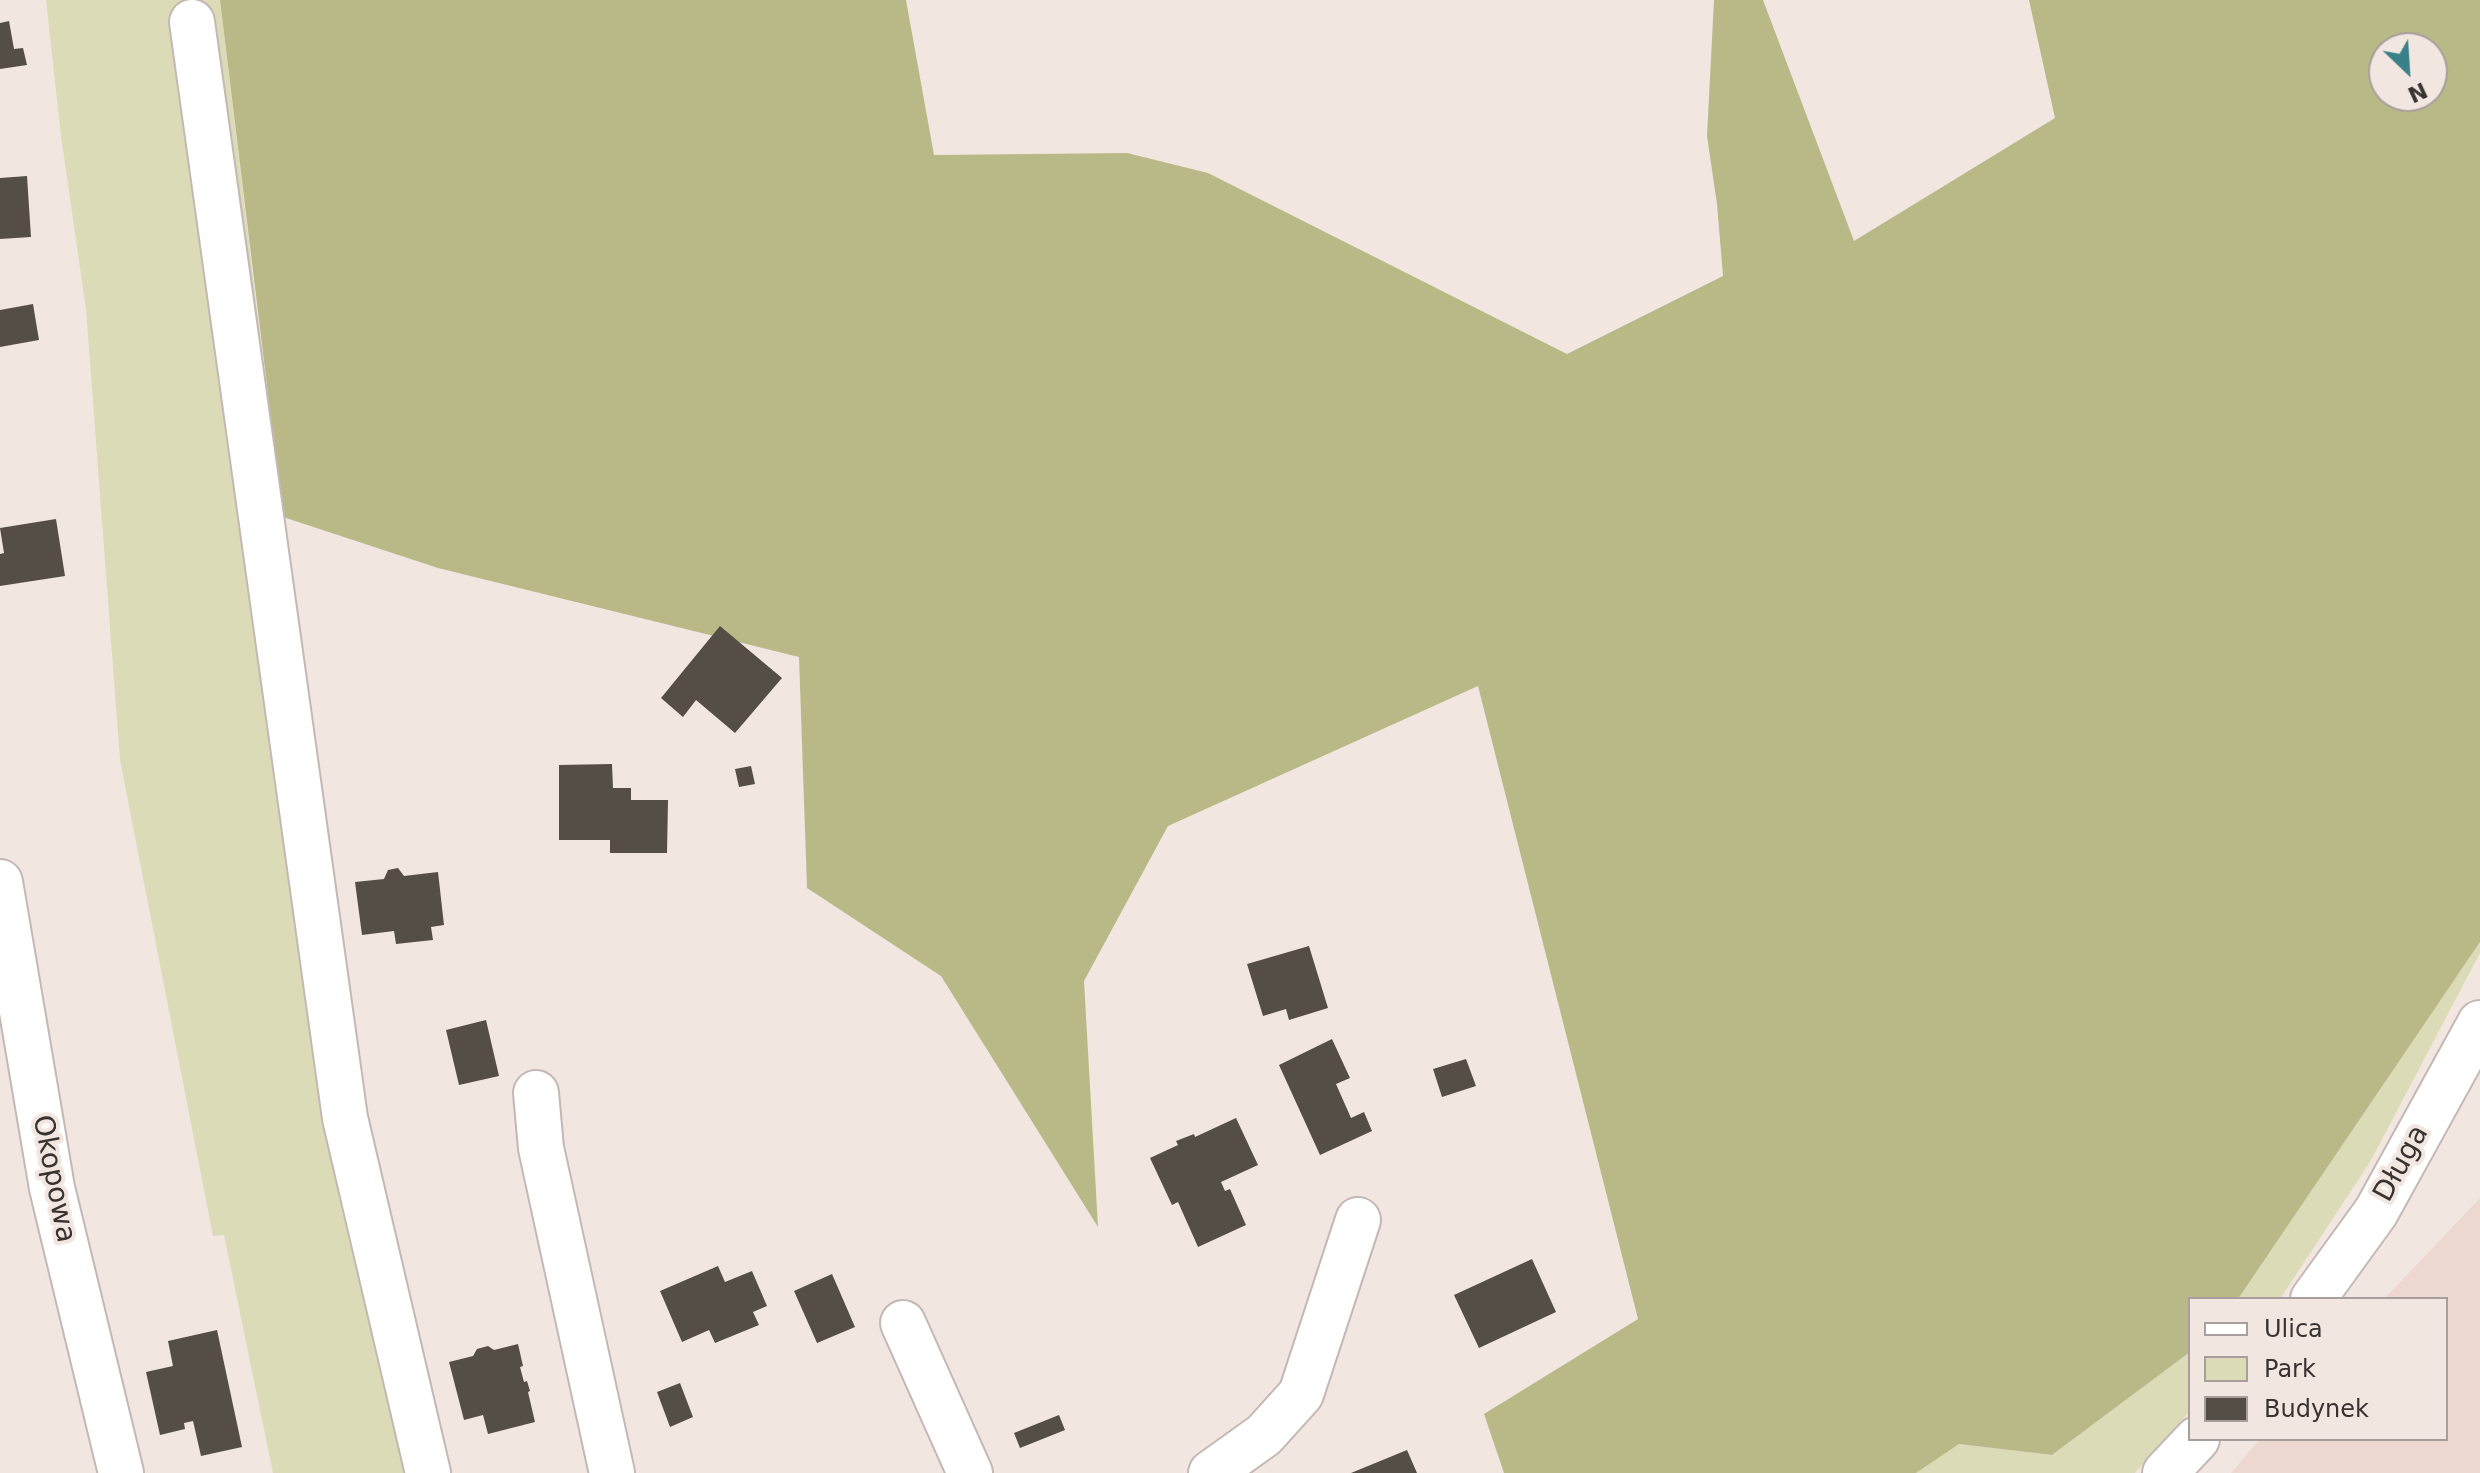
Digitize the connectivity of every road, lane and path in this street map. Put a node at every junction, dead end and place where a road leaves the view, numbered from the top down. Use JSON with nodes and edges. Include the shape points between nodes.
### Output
{"nodes":[{"id":1,"x":192,"y":22,"type":"dead end"},
{"id":2,"x":0,"y":882,"type":"edge"},
{"id":3,"x":2480,"y":1023,"type":"edge"},
{"id":4,"x":536,"y":1093,"type":"dead end"},
{"id":5,"x":1358,"y":1220,"type":"dead end"},
{"id":6,"x":2314,"y":1297,"type":"edge"},
{"id":7,"x":903,"y":1323,"type":"dead end"},
{"id":8,"x":2195,"y":1441,"type":"edge"},
{"id":9,"x":121,"y":1473,"type":"edge"},
{"id":10,"x":428,"y":1473,"type":"edge"},
{"id":11,"x":612,"y":1473,"type":"edge"},
{"id":12,"x":970,"y":1473,"type":"edge"},
{"id":13,"x":1211,"y":1473,"type":"edge"},
{"id":14,"x":2165,"y":1473,"type":"edge"}],
"edges":[{"from":1,"to":10,"type":"street","via":[[345,1118]]},
{"from":2,"to":9,"type":"street","name":"Okopowa","via":[[52,1188]]},
{"from":3,"to":6,"type":"street","name":"Długa","via":[[2376,1212]]},
{"from":4,"to":11,"type":"street","via":[[541,1148]]},
{"from":5,"to":13,"type":"street","via":[[1301,1394],[1264,1435]]},
{"from":7,"to":12,"type":"street"},
{"from":8,"to":14,"type":"street"}]}
